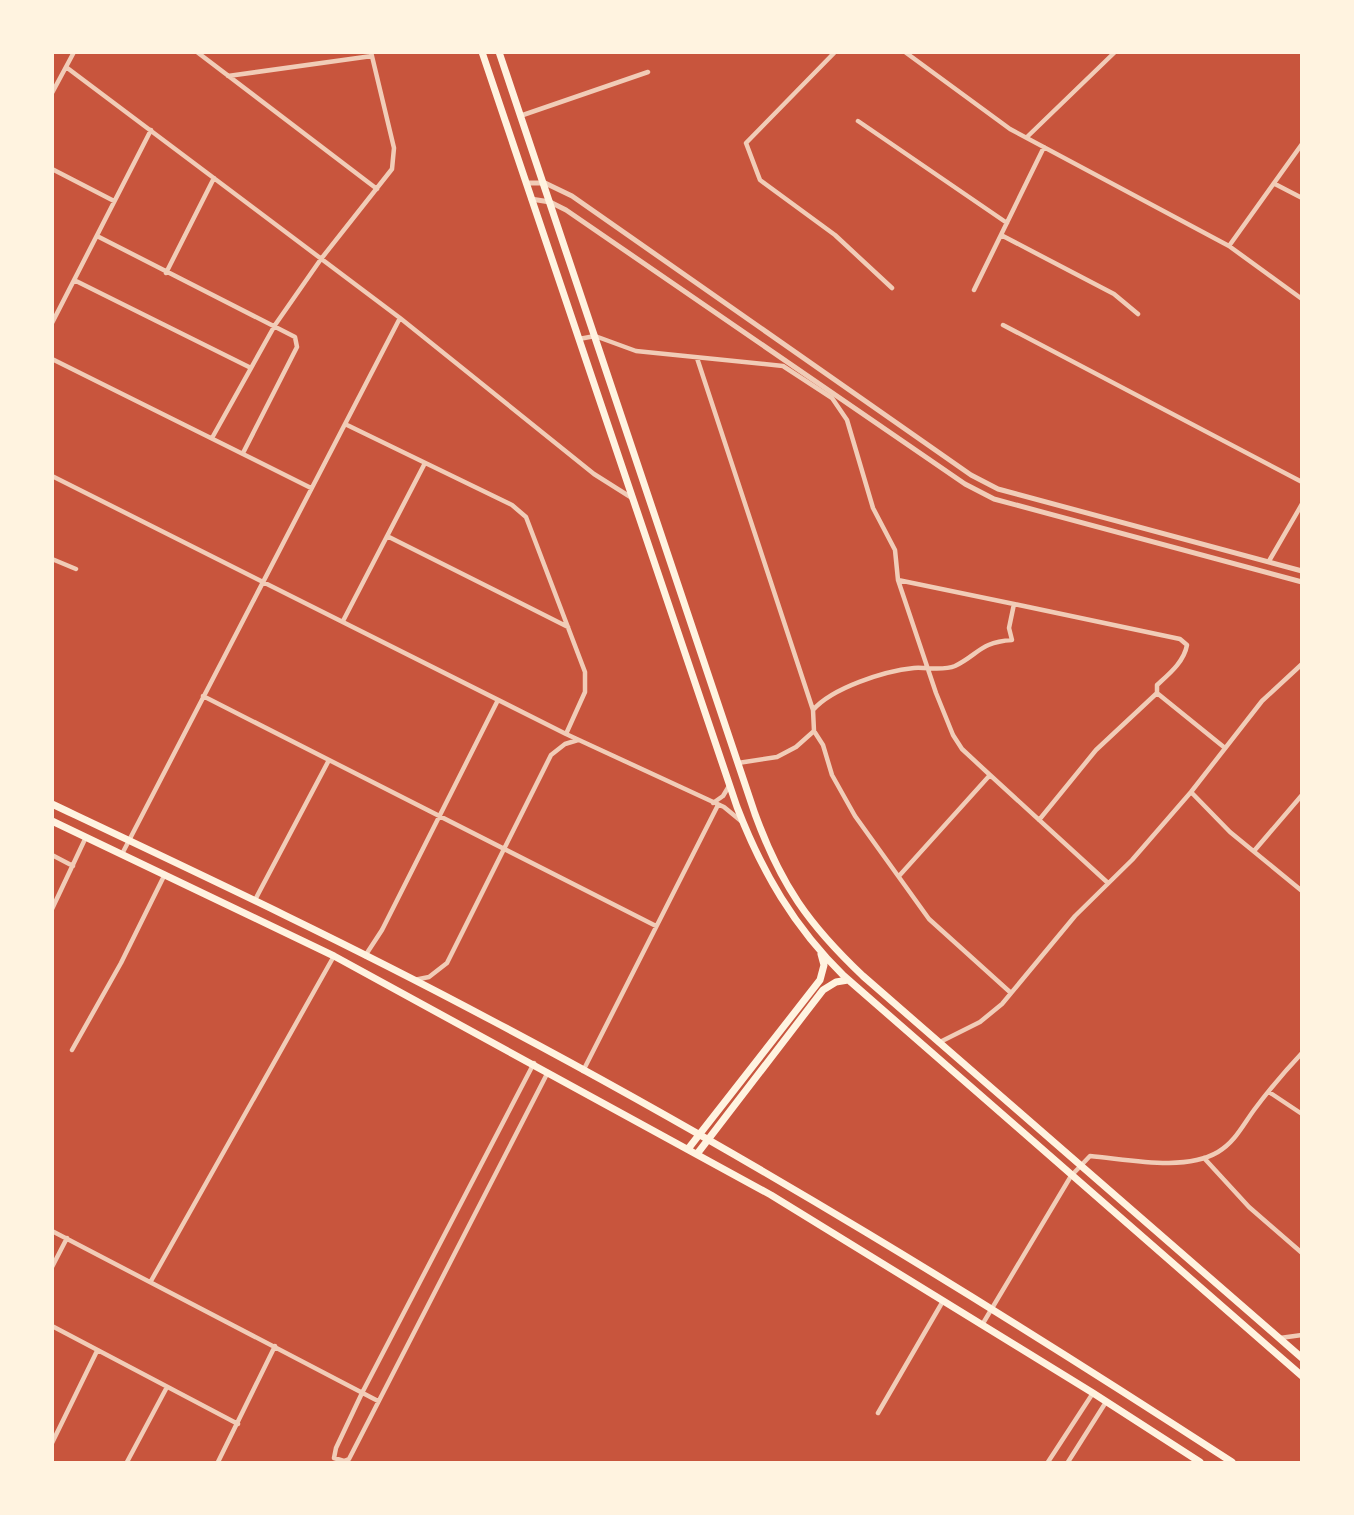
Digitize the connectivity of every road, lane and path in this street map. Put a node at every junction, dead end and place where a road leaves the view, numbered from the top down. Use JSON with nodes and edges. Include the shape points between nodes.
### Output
{"nodes":[{"id":1,"x":74,"y":52,"type":"edge"},
{"id":2,"x":197,"y":52,"type":"edge"},
{"id":3,"x":482,"y":52,"type":"edge"},
{"id":4,"x":499,"y":52,"type":"edge"},
{"id":5,"x":835,"y":52,"type":"edge"},
{"id":6,"x":904,"y":52,"type":"edge"},
{"id":7,"x":1115,"y":52,"type":"edge"},
{"id":8,"x":372,"y":54,"type":"edge"},
{"id":9,"x":66,"y":67,"type":"junction"},
{"id":10,"x":648,"y":72,"type":"dead end"},
{"id":11,"x":228,"y":76,"type":"junction"},
{"id":12,"x":52,"y":93,"type":"edge"},
{"id":13,"x":520,"y":116,"type":"junction"},
{"id":14,"x":858,"y":121,"type":"dead end"},
{"id":15,"x":151,"y":130,"type":"junction"},
{"id":16,"x":1027,"y":137,"type":"junction"},
{"id":17,"x":1302,"y":144,"type":"edge"},
{"id":18,"x":1044,"y":147,"type":"junction"},
{"id":19,"x":52,"y":169,"type":"edge"},
{"id":20,"x":214,"y":178,"type":"junction"},
{"id":21,"x":526,"y":183,"type":"junction"},
{"id":22,"x":544,"y":183,"type":"junction"},
{"id":23,"x":1275,"y":184,"type":"junction"},
{"id":24,"x":377,"y":189,"type":"junction"},
{"id":25,"x":1302,"y":198,"type":"edge"},
{"id":26,"x":531,"y":199,"type":"junction"},
{"id":27,"x":114,"y":201,"type":"junction"},
{"id":28,"x":550,"y":202,"type":"junction"},
{"id":29,"x":1006,"y":223,"type":"junction"},
{"id":30,"x":97,"y":236,"type":"junction"},
{"id":31,"x":1000,"y":236,"type":"junction"},
{"id":32,"x":1229,"y":246,"type":"junction"},
{"id":33,"x":321,"y":259,"type":"junction"},
{"id":34,"x":166,"y":273,"type":"junction"},
{"id":35,"x":74,"y":280,"type":"junction"},
{"id":36,"x":892,"y":288,"type":"dead end"},
{"id":37,"x":974,"y":290,"type":"dead end"},
{"id":38,"x":1302,"y":299,"type":"edge"},
{"id":39,"x":1138,"y":314,"type":"dead end"},
{"id":40,"x":400,"y":318,"type":"junction"},
{"id":41,"x":52,"y":322,"type":"edge"},
{"id":42,"x":275,"y":325,"type":"junction"},
{"id":43,"x":1004,"y":325,"type":"dead end"},
{"id":44,"x":595,"y":336,"type":"junction"},
{"id":45,"x":579,"y":339,"type":"junction"},
{"id":46,"x":697,"y":358,"type":"junction"},
{"id":47,"x":52,"y":359,"type":"edge"},
{"id":48,"x":251,"y":368,"type":"junction"},
{"id":49,"x":345,"y":424,"type":"junction"},
{"id":50,"x":212,"y":438,"type":"junction"},
{"id":51,"x":243,"y":453,"type":"junction"},
{"id":52,"x":425,"y":463,"type":"junction"},
{"id":53,"x":52,"y":476,"type":"edge"},
{"id":54,"x":1302,"y":482,"type":"edge"},
{"id":55,"x":311,"y":488,"type":"junction"},
{"id":56,"x":633,"y":498,"type":"junction"},
{"id":57,"x":1302,"y":504,"type":"edge"},
{"id":58,"x":387,"y":536,"type":"junction"},
{"id":59,"x":52,"y":559,"type":"edge"},
{"id":60,"x":1269,"y":561,"type":"junction"},
{"id":61,"x":76,"y":569,"type":"dead end"},
{"id":62,"x":1302,"y":571,"type":"edge"},
{"id":63,"x":898,"y":580,"type":"junction"},
{"id":64,"x":263,"y":581,"type":"junction"},
{"id":65,"x":1302,"y":582,"type":"edge"},
{"id":66,"x":1014,"y":604,"type":"junction"},
{"id":67,"x":343,"y":621,"type":"junction"},
{"id":68,"x":568,"y":627,"type":"junction"},
{"id":69,"x":1302,"y":664,"type":"edge"},
{"id":70,"x":929,"y":667,"type":"junction"},
{"id":71,"x":1157,"y":693,"type":"junction"},
{"id":72,"x":203,"y":696,"type":"junction"},
{"id":73,"x":498,"y":700,"type":"junction"},
{"id":74,"x":813,"y":710,"type":"junction"},
{"id":75,"x":814,"y":731,"type":"junction"},
{"id":76,"x":566,"y":734,"type":"junction"},
{"id":77,"x":580,"y":740,"type":"junction"},
{"id":78,"x":1225,"y":748,"type":"junction"},
{"id":79,"x":329,"y":760,"type":"junction"},
{"id":80,"x":738,"y":763,"type":"junction"},
{"id":81,"x":990,"y":775,"type":"junction"},
{"id":82,"x":729,"y":783,"type":"junction"},
{"id":83,"x":1191,"y":792,"type":"junction"},
{"id":84,"x":1302,"y":795,"type":"edge"},
{"id":85,"x":52,"y":804,"type":"edge"},
{"id":86,"x":715,"y":804,"type":"junction"},
{"id":87,"x":439,"y":816,"type":"junction"},
{"id":88,"x":1039,"y":820,"type":"junction"},
{"id":89,"x":52,"y":821,"type":"edge"},
{"id":90,"x":744,"y":825,"type":"junction"},
{"id":91,"x":86,"y":837,"type":"junction"},
{"id":92,"x":129,"y":841,"type":"junction"},
{"id":93,"x":505,"y":849,"type":"junction"},
{"id":94,"x":1254,"y":851,"type":"junction"},
{"id":95,"x":122,"y":854,"type":"junction"},
{"id":96,"x":52,"y":855,"type":"edge"},
{"id":97,"x":73,"y":866,"type":"junction"},
{"id":98,"x":165,"y":874,"type":"junction"},
{"id":99,"x":899,"y":876,"type":"junction"},
{"id":100,"x":785,"y":882,"type":"junction"},
{"id":101,"x":1108,"y":883,"type":"junction"},
{"id":102,"x":774,"y":888,"type":"junction"},
{"id":103,"x":1302,"y":891,"type":"edge"},
{"id":104,"x":255,"y":900,"type":"junction"},
{"id":105,"x":52,"y":909,"type":"edge"},
{"id":106,"x":656,"y":926,"type":"junction"},
{"id":107,"x":820,"y":952,"type":"junction"},
{"id":108,"x":334,"y":956,"type":"junction"},
{"id":109,"x":365,"y":956,"type":"junction"},
{"id":110,"x":414,"y":980,"type":"junction"},
{"id":111,"x":848,"y":980,"type":"junction"},
{"id":112,"x":1011,"y":993,"type":"junction"},
{"id":113,"x":940,"y":1042,"type":"junction"},
{"id":114,"x":72,"y":1050,"type":"dead end"},
{"id":115,"x":1302,"y":1053,"type":"edge"},
{"id":116,"x":534,"y":1063,"type":"junction"},
{"id":117,"x":583,"y":1071,"type":"junction"},
{"id":118,"x":548,"y":1072,"type":"junction"},
{"id":119,"x":1269,"y":1092,"type":"junction"},
{"id":120,"x":1302,"y":1114,"type":"edge"},
{"id":121,"x":698,"y":1136,"type":"junction"},
{"id":122,"x":708,"y":1141,"type":"junction"},
{"id":123,"x":688,"y":1149,"type":"junction"},
{"id":124,"x":698,"y":1155,"type":"junction"},
{"id":125,"x":1204,"y":1158,"type":"junction"},
{"id":126,"x":1081,"y":1165,"type":"junction"},
{"id":127,"x":1071,"y":1176,"type":"junction"},
{"id":128,"x":52,"y":1231,"type":"edge"},
{"id":129,"x":67,"y":1238,"type":"junction"},
{"id":130,"x":1302,"y":1253,"type":"edge"},
{"id":131,"x":52,"y":1267,"type":"edge"},
{"id":132,"x":151,"y":1281,"type":"junction"},
{"id":133,"x":944,"y":1301,"type":"junction"},
{"id":134,"x":992,"y":1311,"type":"junction"},
{"id":135,"x":982,"y":1325,"type":"junction"},
{"id":136,"x":52,"y":1326,"type":"edge"},
{"id":137,"x":1302,"y":1335,"type":"edge"},
{"id":138,"x":1279,"y":1338,"type":"junction"},
{"id":139,"x":276,"y":1346,"type":"junction"},
{"id":140,"x":97,"y":1351,"type":"junction"},
{"id":141,"x":1302,"y":1358,"type":"edge"},
{"id":142,"x":1302,"y":1376,"type":"edge"},
{"id":143,"x":167,"y":1387,"type":"junction"},
{"id":144,"x":362,"y":1393,"type":"junction"},
{"id":145,"x":1093,"y":1393,"type":"junction"},
{"id":146,"x":378,"y":1401,"type":"junction"},
{"id":147,"x":1106,"y":1402,"type":"junction"},
{"id":148,"x":878,"y":1413,"type":"dead end"},
{"id":149,"x":238,"y":1424,"type":"junction"},
{"id":150,"x":52,"y":1443,"type":"edge"},
{"id":151,"x":127,"y":1462,"type":"edge"},
{"id":152,"x":218,"y":1462,"type":"edge"},
{"id":153,"x":1048,"y":1462,"type":"edge"},
{"id":154,"x":1068,"y":1462,"type":"edge"},
{"id":155,"x":1200,"y":1462,"type":"edge"},
{"id":156,"x":1232,"y":1462,"type":"edge"}],
"edges":[{"from":1,"to":9,"type":"street"},
{"from":2,"to":11,"type":"street"},
{"from":3,"to":21,"type":"main road"},
{"from":4,"to":13,"type":"main road"},
{"from":5,"to":36,"type":"street","via":[[746,143],[760,180],[835,235]]},
{"from":6,"to":16,"type":"street","via":[[972,103]]},
{"from":7,"to":16,"type":"street"},
{"from":8,"to":11,"type":"street"},
{"from":8,"to":24,"type":"street","via":[[395,153],[392,170]]},
{"from":9,"to":12,"type":"street"},
{"from":9,"to":15,"type":"street"},
{"from":10,"to":13,"type":"street"},
{"from":11,"to":24,"type":"street"},
{"from":13,"to":22,"type":"main road"},
{"from":14,"to":29,"type":"street"},
{"from":15,"to":20,"type":"street"},
{"from":15,"to":27,"type":"street"},
{"from":16,"to":18,"type":"street"},
{"from":17,"to":23,"type":"street"},
{"from":18,"to":29,"type":"street"},
{"from":18,"to":32,"type":"street"},
{"from":19,"to":27,"type":"street"},
{"from":20,"to":33,"type":"street"},
{"from":20,"to":34,"type":"street"},
{"from":21,"to":22,"type":"street"},
{"from":21,"to":26,"type":"main road"},
{"from":22,"to":28,"type":"main road"},
{"from":22,"to":60,"type":"street","via":[[572,196],[971,475],[998,489]]},
{"from":23,"to":25,"type":"street"},
{"from":23,"to":32,"type":"street"},
{"from":24,"to":33,"type":"street"},
{"from":26,"to":28,"type":"street"},
{"from":26,"to":45,"type":"main road"},
{"from":27,"to":30,"type":"street"},
{"from":28,"to":44,"type":"main road"},
{"from":28,"to":65,"type":"street","via":[[965,484],[994,499]]},
{"from":29,"to":31,"type":"street"},
{"from":30,"to":34,"type":"street"},
{"from":30,"to":35,"type":"street"},
{"from":31,"to":37,"type":"street"},
{"from":31,"to":39,"type":"street","via":[[1114,294]]},
{"from":32,"to":38,"type":"street"},
{"from":33,"to":40,"type":"street"},
{"from":33,"to":42,"type":"street"},
{"from":34,"to":42,"type":"street"},
{"from":35,"to":41,"type":"street"},
{"from":35,"to":48,"type":"street"},
{"from":40,"to":49,"type":"street"},
{"from":40,"to":56,"type":"street","via":[[594,474]]},
{"from":42,"to":48,"type":"street"},
{"from":42,"to":51,"type":"street","via":[[292,334],[297,347]]},
{"from":43,"to":54,"type":"street"},
{"from":44,"to":45,"type":"street"},
{"from":44,"to":46,"type":"street","via":[[636,351]]},
{"from":44,"to":80,"type":"main road"},
{"from":45,"to":56,"type":"main road"},
{"from":46,"to":63,"type":"street","via":[[783,366],[832,398],[847,420],[873,507],[895,550]]},
{"from":46,"to":74,"type":"street"},
{"from":47,"to":50,"type":"street"},
{"from":48,"to":50,"type":"street"},
{"from":49,"to":52,"type":"street"},
{"from":49,"to":55,"type":"street"},
{"from":50,"to":51,"type":"street"},
{"from":51,"to":55,"type":"street"},
{"from":52,"to":58,"type":"street"},
{"from":52,"to":68,"type":"street","via":[[522,512]]},
{"from":53,"to":64,"type":"street"},
{"from":55,"to":64,"type":"street"},
{"from":56,"to":82,"type":"main road"},
{"from":57,"to":60,"type":"street"},
{"from":58,"to":67,"type":"street"},
{"from":58,"to":68,"type":"street"},
{"from":59,"to":61,"type":"street"},
{"from":60,"to":62,"type":"street"},
{"from":63,"to":66,"type":"street"},
{"from":63,"to":70,"type":"street"},
{"from":64,"to":67,"type":"street"},
{"from":64,"to":72,"type":"street"},
{"from":66,"to":70,"type":"street","via":[[1009,628],[1012,640],[975,651],[955,666]]},
{"from":66,"to":71,"type":"street","via":[[1180,639],[1187,645],[1186,652],[1157,685]]},
{"from":67,"to":73,"type":"street"},
{"from":68,"to":76,"type":"street","via":[[586,685]]},
{"from":69,"to":78,"type":"street","via":[[1262,701]]},
{"from":70,"to":74,"type":"street","via":[[856,683],[822,699]]},
{"from":70,"to":81,"type":"street","via":[[952,735]]},
{"from":71,"to":78,"type":"street"},
{"from":71,"to":88,"type":"street","via":[[1096,750]]},
{"from":72,"to":79,"type":"street"},
{"from":72,"to":92,"type":"street"},
{"from":73,"to":76,"type":"street"},
{"from":73,"to":87,"type":"street"},
{"from":74,"to":75,"type":"street"},
{"from":75,"to":80,"type":"street","via":[[796,747],[777,756]]},
{"from":75,"to":99,"type":"street","via":[[855,816]]},
{"from":76,"to":77,"type":"street"},
{"from":77,"to":86,"type":"street"},
{"from":77,"to":93,"type":"street","via":[[565,744],[551,755]]},
{"from":78,"to":83,"type":"street"},
{"from":79,"to":87,"type":"street"},
{"from":79,"to":104,"type":"street"},
{"from":80,"to":100,"type":"main road","via":[[762,833]]},
{"from":81,"to":88,"type":"street"},
{"from":81,"to":99,"type":"street"},
{"from":82,"to":86,"type":"street"},
{"from":82,"to":90,"type":"main road"},
{"from":83,"to":94,"type":"street"},
{"from":83,"to":101,"type":"street"},
{"from":84,"to":94,"type":"street"},
{"from":85,"to":92,"type":"main road"},
{"from":86,"to":90,"type":"street","via":[[735,814]]},
{"from":86,"to":106,"type":"street"},
{"from":87,"to":93,"type":"street"},
{"from":87,"to":109,"type":"street"},
{"from":88,"to":101,"type":"street"},
{"from":89,"to":91,"type":"main road"},
{"from":90,"to":102,"type":"main road"},
{"from":91,"to":95,"type":"main road"},
{"from":91,"to":97,"type":"street"},
{"from":92,"to":95,"type":"street"},
{"from":92,"to":104,"type":"main road"},
{"from":93,"to":106,"type":"street"},
{"from":93,"to":110,"type":"street","via":[[447,963],[429,977]]},
{"from":94,"to":103,"type":"street"},
{"from":95,"to":98,"type":"main road"},
{"from":96,"to":97,"type":"street"},
{"from":97,"to":105,"type":"street"},
{"from":98,"to":108,"type":"main road"},
{"from":98,"to":114,"type":"street","via":[[122,963]]},
{"from":99,"to":112,"type":"street","via":[[930,919]]},
{"from":100,"to":102,"type":"main road"},
{"from":100,"to":113,"type":"main road","via":[[807,919],[834,948]]},
{"from":101,"to":112,"type":"street"},
{"from":102,"to":107,"type":"main road"},
{"from":104,"to":109,"type":"main road"},
{"from":106,"to":117,"type":"street"},
{"from":107,"to":111,"type":"main road"},
{"from":107,"to":121,"type":"main road","via":[[824,965],[820,980]]},
{"from":108,"to":116,"type":"main road"},
{"from":108,"to":132,"type":"street"},
{"from":109,"to":110,"type":"main road"},
{"from":110,"to":117,"type":"main road"},
{"from":111,"to":122,"type":"main road","via":[[823,990]]},
{"from":111,"to":127,"type":"main road"},
{"from":112,"to":113,"type":"street","via":[[980,1022]]},
{"from":113,"to":126,"type":"main road"},
{"from":115,"to":119,"type":"street"},
{"from":116,"to":118,"type":"main road"},
{"from":116,"to":144,"type":"street"},
{"from":117,"to":121,"type":"main road"},
{"from":118,"to":123,"type":"main road"},
{"from":118,"to":146,"type":"street"},
{"from":119,"to":120,"type":"street"},
{"from":119,"to":125,"type":"street","via":[[1236,1136]]},
{"from":121,"to":122,"type":"main road"},
{"from":121,"to":123,"type":"main road"},
{"from":122,"to":124,"type":"main road"},
{"from":122,"to":134,"type":"main road"},
{"from":123,"to":124,"type":"main road"},
{"from":124,"to":133,"type":"main road"},
{"from":125,"to":126,"type":"street","via":[[1150,1163],[1090,1156]]},
{"from":125,"to":130,"type":"street","via":[[1249,1207]]},
{"from":126,"to":127,"type":"street"},
{"from":126,"to":138,"type":"main road"},
{"from":127,"to":134,"type":"street"},
{"from":127,"to":142,"type":"main road"},
{"from":128,"to":129,"type":"street"},
{"from":129,"to":131,"type":"street"},
{"from":129,"to":132,"type":"street"},
{"from":132,"to":139,"type":"street"},
{"from":133,"to":135,"type":"main road"},
{"from":133,"to":148,"type":"street"},
{"from":134,"to":135,"type":"street"},
{"from":134,"to":156,"type":"main road"},
{"from":135,"to":145,"type":"main road"},
{"from":136,"to":140,"type":"street"},
{"from":137,"to":138,"type":"street"},
{"from":138,"to":141,"type":"main road"},
{"from":139,"to":144,"type":"street"},
{"from":139,"to":149,"type":"street"},
{"from":140,"to":143,"type":"street"},
{"from":140,"to":150,"type":"street"},
{"from":143,"to":149,"type":"street"},
{"from":143,"to":151,"type":"street"},
{"from":144,"to":146,"type":"street"},
{"from":144,"to":146,"type":"street","via":[[334,1458],[349,1459]]},
{"from":145,"to":147,"type":"main road"},
{"from":145,"to":153,"type":"street"},
{"from":147,"to":154,"type":"street"},
{"from":147,"to":155,"type":"main road"},
{"from":149,"to":152,"type":"street"}]}
